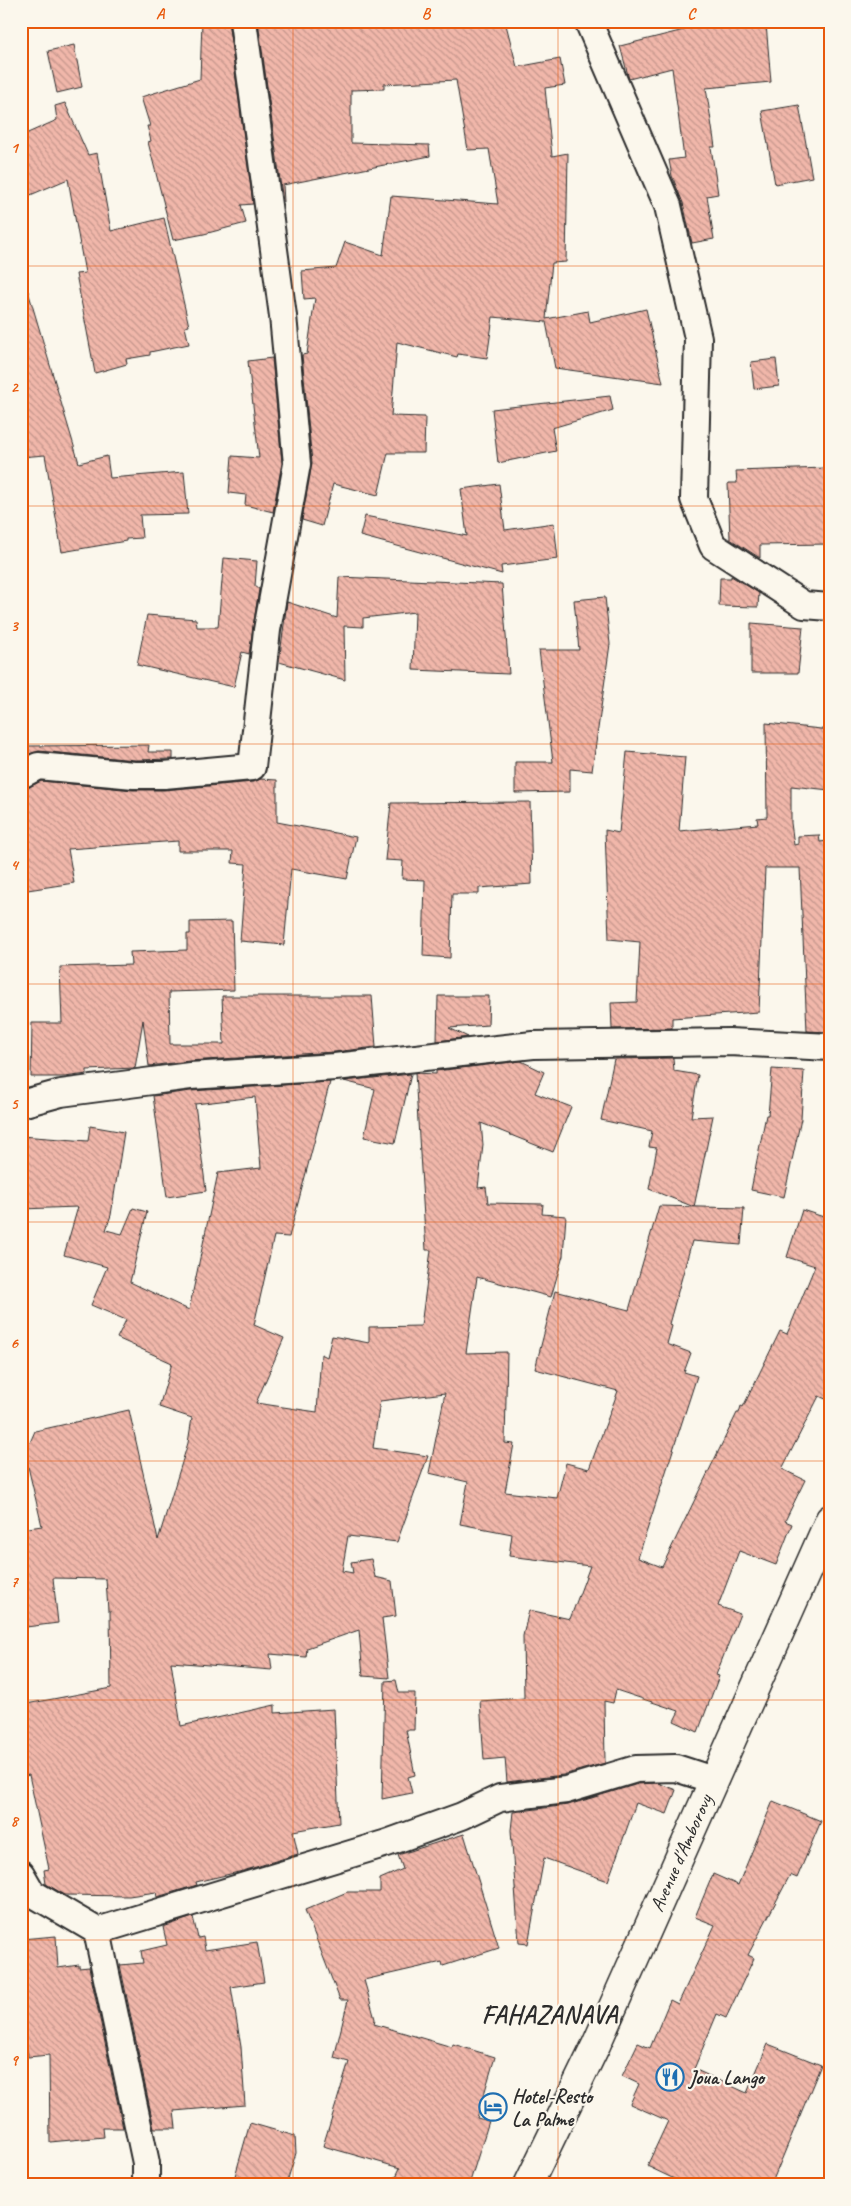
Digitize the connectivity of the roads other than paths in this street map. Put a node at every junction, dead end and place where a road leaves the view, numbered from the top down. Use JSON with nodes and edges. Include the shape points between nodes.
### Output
{"nodes":[{"id":1,"x":244,"y":21,"type":"edge"},
{"id":2,"x":588,"y":21,"type":"edge"},
{"id":3,"x":830,"y":607,"type":"edge"},
{"id":4,"x":21,"y":775,"type":"edge"},
{"id":5,"x":830,"y":1047,"type":"edge"},
{"id":6,"x":21,"y":1104,"type":"edge"},
{"id":7,"x":830,"y":1519,"type":"edge"},
{"id":8,"x":713,"y":1780,"type":"junction"},
{"id":9,"x":25,"y":1886,"type":"edge"},
{"id":10,"x":97,"y":1931,"type":"junction"},
{"id":11,"x":146,"y":2185,"type":"edge"},
{"id":12,"x":528,"y":2185,"type":"edge"}],
"edges":[{"from":1,"to":4,"type":"street","via":[[283,316],[297,464],[268,630],[252,767],[192,774],[134,775],[38,766]]},
{"from":2,"to":3,"type":"street","via":[[668,206],[698,338],[694,499],[713,546],[804,605]]},
{"from":5,"to":6,"type":"street","via":[[729,1042],[533,1045],[335,1067],[190,1076],[61,1093]]},
{"from":7,"to":8,"type":"main road","name":"Avenue d'Amborovy"},
{"from":8,"to":10,"type":"street","via":[[676,1768],[636,1769],[566,1790],[500,1798],[462,1816],[387,1842]]},
{"from":8,"to":12,"type":"main road","name":"Avenue d'Amborovy","via":[[596,2045]]},
{"from":9,"to":10,"type":"street"},
{"from":10,"to":11,"type":"street","via":[[146,2163]]}]}
